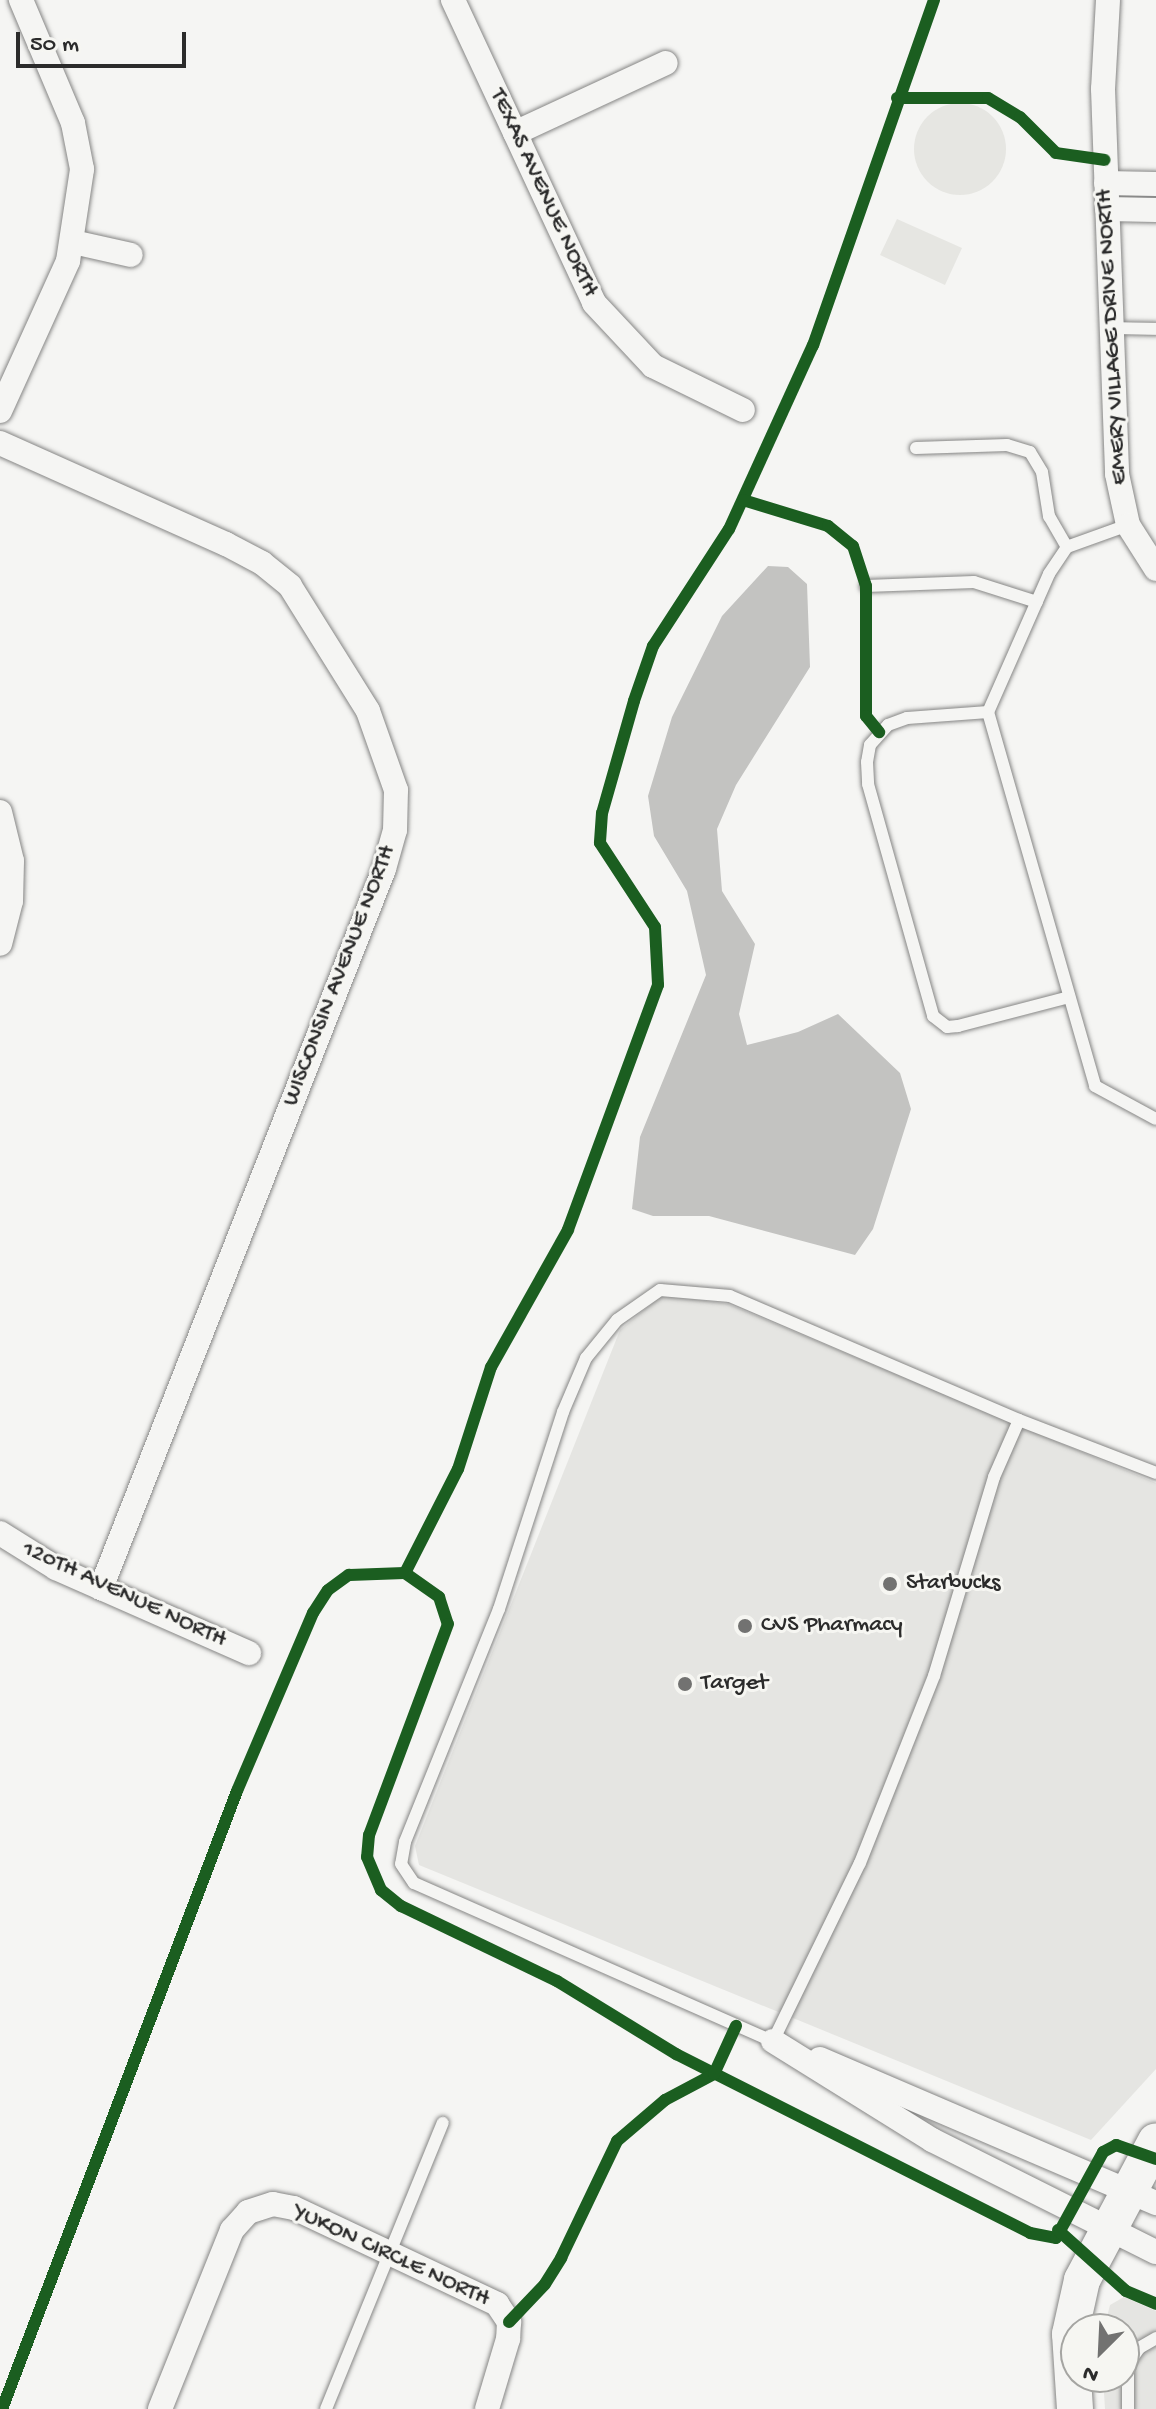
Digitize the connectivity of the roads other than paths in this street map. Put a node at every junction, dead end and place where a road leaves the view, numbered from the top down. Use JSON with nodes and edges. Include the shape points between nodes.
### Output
{"nodes":[{"id":1,"x":21,"y":0,"type":"edge"},
{"id":2,"x":453,"y":0,"type":"edge"},
{"id":3,"x":1108,"y":0,"type":"edge"},
{"id":4,"x":666,"y":63,"type":"dead end"},
{"id":5,"x":515,"y":133,"type":"junction"},
{"id":6,"x":1106,"y":183,"type":"junction"},
{"id":7,"x":1156,"y":184,"type":"edge"},
{"id":8,"x":1107,"y":209,"type":"junction"},
{"id":9,"x":1156,"y":210,"type":"edge"},
{"id":10,"x":73,"y":242,"type":"junction"},
{"id":11,"x":131,"y":255,"type":"dead end"},
{"id":12,"x":1110,"y":328,"type":"junction"},
{"id":13,"x":1156,"y":329,"type":"edge"},
{"id":14,"x":743,"y":410,"type":"dead end"},
{"id":15,"x":0,"y":411,"type":"edge"},
{"id":16,"x":0,"y":443,"type":"edge"},
{"id":17,"x":916,"y":448,"type":"dead end"},
{"id":18,"x":1128,"y":525,"type":"junction"},
{"id":19,"x":1067,"y":547,"type":"junction"},
{"id":20,"x":1156,"y":569,"type":"edge"},
{"id":21,"x":866,"y":586,"type":"dead end"},
{"id":22,"x":1037,"y":602,"type":"junction"},
{"id":23,"x":988,"y":712,"type":"junction"},
{"id":24,"x":0,"y":812,"type":"edge"},
{"id":25,"x":0,"y":944,"type":"edge"},
{"id":26,"x":1069,"y":997,"type":"junction"},
{"id":27,"x":1156,"y":1119,"type":"edge"},
{"id":28,"x":1019,"y":1420,"type":"junction"},
{"id":29,"x":1156,"y":1473,"type":"edge"},
{"id":30,"x":0,"y":1533,"type":"edge"},
{"id":31,"x":101,"y":1588,"type":"junction"},
{"id":32,"x":249,"y":1653,"type":"dead end"},
{"id":33,"x":773,"y":2041,"type":"junction"},
{"id":34,"x":443,"y":2123,"type":"dead end"},
{"id":35,"x":1156,"y":2141,"type":"edge"},
{"id":36,"x":1141,"y":2197,"type":"edge"},
{"id":37,"x":1107,"y":2231,"type":"junction"},
{"id":38,"x":388,"y":2251,"type":"junction"},
{"id":39,"x":1156,"y":2252,"type":"edge"},
{"id":40,"x":1156,"y":2338,"type":"edge"},
{"id":41,"x":160,"y":2409,"type":"edge"},
{"id":42,"x":326,"y":2409,"type":"edge"},
{"id":43,"x":487,"y":2409,"type":"edge"},
{"id":44,"x":1075,"y":2409,"type":"edge"},
{"id":45,"x":1128,"y":2409,"type":"edge"}],
"edges":[{"from":1,"to":10,"type":"street","via":[[73,123],[82,169]]},
{"from":2,"to":5,"type":"street","name":"TEXAS AVENUE NORTH"},
{"from":3,"to":6,"type":"street","name":"EMERY VILLAGE DRIVE NORTH","via":[[1103,89]]},
{"from":4,"to":5,"type":"street"},
{"from":5,"to":14,"type":"street","name":"TEXAS AVENUE NORTH","via":[[594,303],[653,366]]},
{"from":6,"to":7,"type":"street"},
{"from":6,"to":8,"type":"street","name":"EMERY VILLAGE DRIVE NORTH"},
{"from":8,"to":9,"type":"street"},
{"from":8,"to":12,"type":"street","name":"EMERY VILLAGE DRIVE NORTH"},
{"from":10,"to":11,"type":"street"},
{"from":10,"to":15,"type":"street"},
{"from":12,"to":13,"type":"lane"},
{"from":12,"to":18,"type":"street","name":"EMERY VILLAGE DRIVE NORTH","via":[[1117,474]]},
{"from":16,"to":31,"type":"street","name":"WISCONSIN AVENUE NORTH","via":[[226,544],[290,586],[368,711],[396,790],[395,830],[384,869]]},
{"from":17,"to":19,"type":"lane","via":[[1007,445],[1030,452],[1039,461],[1053,526]]},
{"from":18,"to":19,"type":"lane"},
{"from":18,"to":20,"type":"street","name":"EMERY VILLAGE DRIVE NORTH"},
{"from":19,"to":22,"type":"lane"},
{"from":21,"to":22,"type":"lane","via":[[974,582]]},
{"from":22,"to":23,"type":"lane"},
{"from":23,"to":26,"type":"lane"},
{"from":23,"to":26,"type":"lane","via":[[907,718],[888,725],[870,745],[868,784],[933,1016],[947,1027],[958,1026]]},
{"from":24,"to":25,"type":"street","via":[[12,861],[11,901]]},
{"from":26,"to":27,"type":"lane","via":[[1095,1086]]},
{"from":28,"to":29,"type":"lane"},
{"from":28,"to":33,"type":"lane","via":[[994,1477],[934,1676],[860,1863]]},
{"from":28,"to":33,"type":"lane","via":[[730,1296],[660,1290],[617,1320],[586,1358],[563,1412],[542,1468],[533,1516],[405,1842],[401,1864],[414,1883],[434,1895]]},
{"from":30,"to":31,"type":"street","name":"120TH AVENUE NORTH","via":[[24,1551]]},
{"from":31,"to":32,"type":"street","name":"120TH AVENUE NORTH"},
{"from":33,"to":36,"type":"street"},
{"from":33,"to":37,"type":"street","via":[[932,2140]]},
{"from":34,"to":38,"type":"lane"},
{"from":35,"to":36,"type":"street"},
{"from":36,"to":37,"type":"street"},
{"from":37,"to":39,"type":"street"},
{"from":37,"to":44,"type":"street","via":[[1074,2308],[1069,2365]]},
{"from":38,"to":41,"type":"street","name":"YUKON CIRCLE NORTH","via":[[294,2208],[273,2204],[248,2212],[227,2241]]},
{"from":38,"to":42,"type":"lane"},
{"from":38,"to":43,"type":"street","name":"YUKON CIRCLE NORTH","via":[[471,2288],[497,2304],[509,2322]]},
{"from":40,"to":45,"type":"lane","via":[[1139,2348],[1128,2364]]}]}
